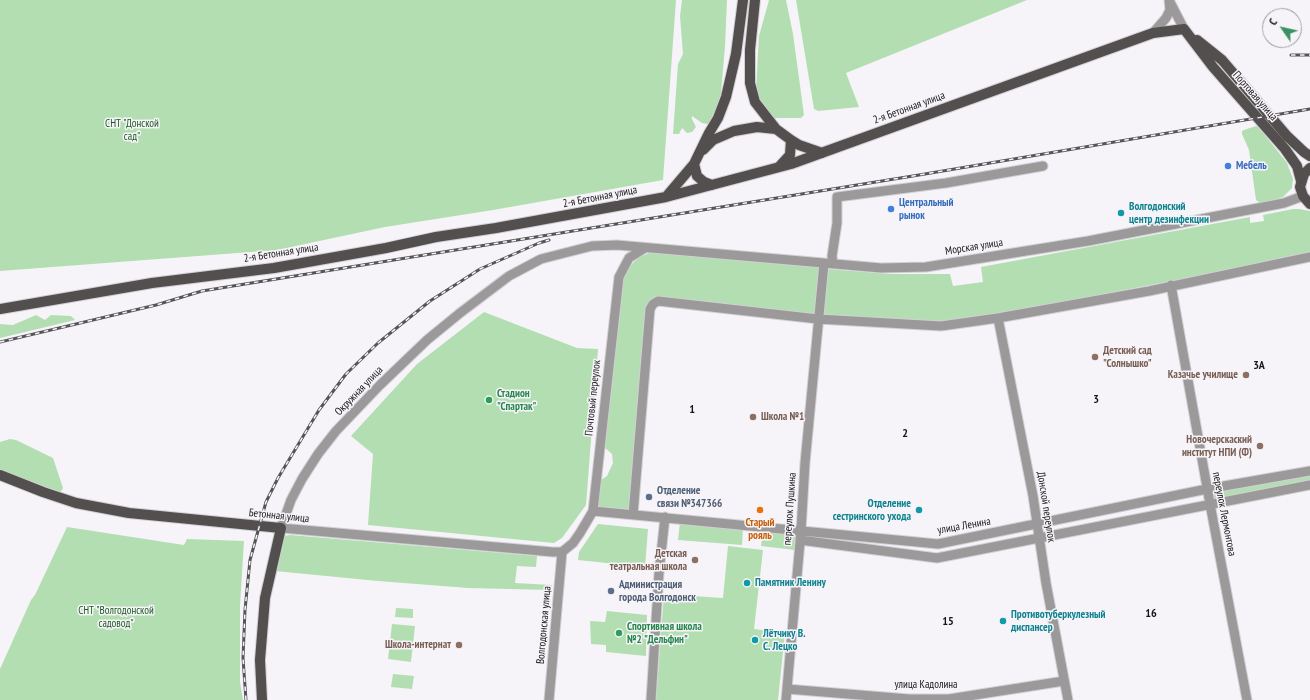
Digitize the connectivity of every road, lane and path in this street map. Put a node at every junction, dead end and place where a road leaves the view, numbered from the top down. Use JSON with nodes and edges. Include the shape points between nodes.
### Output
{"nodes":[{"id":1,"x":744,"y":0,"type":"edge"},
{"id":2,"x":755,"y":0,"type":"edge"},
{"id":3,"x":1169,"y":0,"type":"edge"},
{"id":4,"x":1184,"y":29,"type":"junction"},
{"id":5,"x":1153,"y":33,"type":"junction"},
{"id":6,"x":1222,"y":60,"type":"junction"},
{"id":7,"x":1213,"y":67,"type":"junction"},
{"id":8,"x":776,"y":129,"type":"junction"},
{"id":9,"x":791,"y":140,"type":"junction"},
{"id":10,"x":822,"y":153,"type":"junction"},
{"id":11,"x":699,"y":154,"type":"junction"},
{"id":12,"x":1310,"y":156,"type":"edge"},
{"id":13,"x":694,"y":164,"type":"junction"},
{"id":14,"x":1043,"y":166,"type":"dead end"},
{"id":15,"x":779,"y":167,"type":"junction"},
{"id":16,"x":1310,"y":168,"type":"edge"},
{"id":17,"x":1301,"y":182,"type":"junction"},
{"id":18,"x":712,"y":185,"type":"junction"},
{"id":19,"x":1303,"y":196,"type":"junction"},
{"id":20,"x":666,"y":197,"type":"junction"},
{"id":21,"x":1310,"y":204,"type":"edge"},
{"id":22,"x":645,"y":248,"type":"junction"},
{"id":23,"x":1310,"y":258,"type":"edge"},
{"id":24,"x":828,"y":263,"type":"junction"},
{"id":25,"x":1171,"y":286,"type":"junction"},
{"id":26,"x":0,"y":309,"type":"edge"},
{"id":27,"x":998,"y":318,"type":"junction"},
{"id":28,"x":818,"y":319,"type":"junction"},
{"id":29,"x":1310,"y":471,"type":"edge"},
{"id":30,"x":0,"y":475,"type":"edge"},
{"id":31,"x":1310,"y":485,"type":"edge"},
{"id":32,"x":1207,"y":489,"type":"junction"},
{"id":33,"x":1210,"y":504,"type":"junction"},
{"id":34,"x":593,"y":511,"type":"junction"},
{"id":35,"x":633,"y":515,"type":"junction"},
{"id":36,"x":665,"y":517,"type":"junction"},
{"id":37,"x":1037,"y":524,"type":"junction"},
{"id":38,"x":281,"y":528,"type":"junction"},
{"id":39,"x":800,"y":536,"type":"junction"},
{"id":40,"x":1039,"y":537,"type":"junction"},
{"id":41,"x":562,"y":552,"type":"junction"},
{"id":42,"x":1064,"y":682,"type":"junction"},
{"id":43,"x":787,"y":689,"type":"junction"},
{"id":44,"x":262,"y":700,"type":"edge"},
{"id":45,"x":549,"y":700,"type":"edge"},
{"id":46,"x":651,"y":700,"type":"edge"},
{"id":47,"x":786,"y":700,"type":"edge"},
{"id":48,"x":949,"y":700,"type":"edge"},
{"id":49,"x":1068,"y":700,"type":"edge"},
{"id":50,"x":1247,"y":700,"type":"edge"}],
"edges":[{"from":1,"to":11,"type":"main road","via":[[730,86]]},
{"from":2,"to":8,"type":"main road","via":[[750,50],[750,84],[755,102]]},
{"from":3,"to":4,"type":"street","name":"Портовая улица"},
{"from":3,"to":5,"type":"street","via":[[1170,10]]},
{"from":4,"to":5,"type":"main road","name":"2-я Бетонная улица"},
{"from":4,"to":6,"type":"main road","name":"Портовая улица"},
{"from":4,"to":7,"type":"main road","name":"Портовая улица"},
{"from":5,"to":10,"type":"main road","name":"2-я Бетонная улица"},
{"from":6,"to":7,"type":"main road","via":[[1217,60]]},
{"from":6,"to":12,"type":"main road","name":"Портовая улица","via":[[1287,136]]},
{"from":7,"to":17,"type":"main road","name":"Портовая улица","via":[[1285,148],[1297,166]]},
{"from":8,"to":9,"type":"main road"},
{"from":8,"to":11,"type":"main road","via":[[757,127],[734,131],[713,140]]},
{"from":9,"to":10,"type":"main road"},
{"from":9,"to":15,"type":"main road","via":[[790,155]]},
{"from":10,"to":15,"type":"main road","name":"2-я Бетонная улица"},
{"from":11,"to":13,"type":"main road"},
{"from":13,"to":18,"type":"main road","via":[[697,176]]},
{"from":13,"to":20,"type":"main road"},
{"from":14,"to":24,"type":"street","name":"переулок Пушкина","via":[[837,198],[837,223],[832,256]]},
{"from":15,"to":18,"type":"main road","name":"2-я Бетонная улица"},
{"from":16,"to":17,"type":"main road"},
{"from":17,"to":19,"type":"main road","name":"Портовая улица"},
{"from":18,"to":20,"type":"main road","name":"2-я Бетонная улица"},
{"from":19,"to":21,"type":"main road"},
{"from":19,"to":24,"type":"street","name":"Морская улица","via":[[1284,203],[1088,241],[926,267],[881,268]]},
{"from":20,"to":26,"type":"main road","name":"2-я Бетонная улица","via":[[274,268],[152,283]]},
{"from":22,"to":24,"type":"street","name":"Морская улица"},
{"from":22,"to":34,"type":"street","name":"Почтовый переулок","via":[[629,258],[619,276]]},
{"from":22,"to":38,"type":"street","name":"Окружная улица","via":[[592,246],[541,259],[510,276],[476,300],[427,340],[336,431],[302,479]]},
{"from":23,"to":25,"type":"street"},
{"from":24,"to":28,"type":"street","name":"переулок Пушкина"},
{"from":25,"to":27,"type":"street"},
{"from":25,"to":32,"type":"street","name":"переулок Лермонтова"},
{"from":27,"to":28,"type":"street","via":[[941,326]]},
{"from":27,"to":37,"type":"street","name":"Донской переулок"},
{"from":28,"to":35,"type":"street","via":[[658,301],[653,304],[650,309]]},
{"from":28,"to":39,"type":"street","name":"переулок Пушкина"},
{"from":29,"to":32,"type":"street","name":"улица Ленина"},
{"from":30,"to":38,"type":"main road","name":"Бетонная улица","via":[[76,503],[129,513]]},
{"from":31,"to":33,"type":"street","name":"улица Ленина"},
{"from":32,"to":33,"type":"street","name":"переулок Лермонтова"},
{"from":32,"to":37,"type":"street","name":"улица Ленина"},
{"from":33,"to":40,"type":"street","name":"улица Ленина"},
{"from":33,"to":50,"type":"street","name":"переулок Лермонтова"},
{"from":34,"to":35,"type":"street","name":"улица Ленина"},
{"from":34,"to":41,"type":"street","name":"Почтовый переулок","via":[[573,543]]},
{"from":35,"to":36,"type":"street","name":"улица Ленина"},
{"from":36,"to":39,"type":"street","name":"улица Ленина"},
{"from":36,"to":46,"type":"street"},
{"from":37,"to":39,"type":"street","name":"улица Ленина","via":[[938,544]]},
{"from":37,"to":40,"type":"street","name":"Донской переулок"},
{"from":38,"to":41,"type":"street","name":"Бетонная улица"},
{"from":38,"to":44,"type":"main road","name":"Окружная улица","via":[[265,598],[260,660]]},
{"from":39,"to":40,"type":"street","name":"улица Ленина","via":[[937,558]]},
{"from":39,"to":43,"type":"street","name":"переулок Пушкина"},
{"from":40,"to":42,"type":"street","name":"Донской переулок"},
{"from":41,"to":45,"type":"street","name":"Волгодонская улица"},
{"from":42,"to":48,"type":"street","name":"улица Кадолина"},
{"from":42,"to":49,"type":"street","name":"Донской переулок"},
{"from":43,"to":47,"type":"street","name":"переулок Пушкина"},
{"from":43,"to":48,"type":"street","name":"улица Кадолина"}]}
